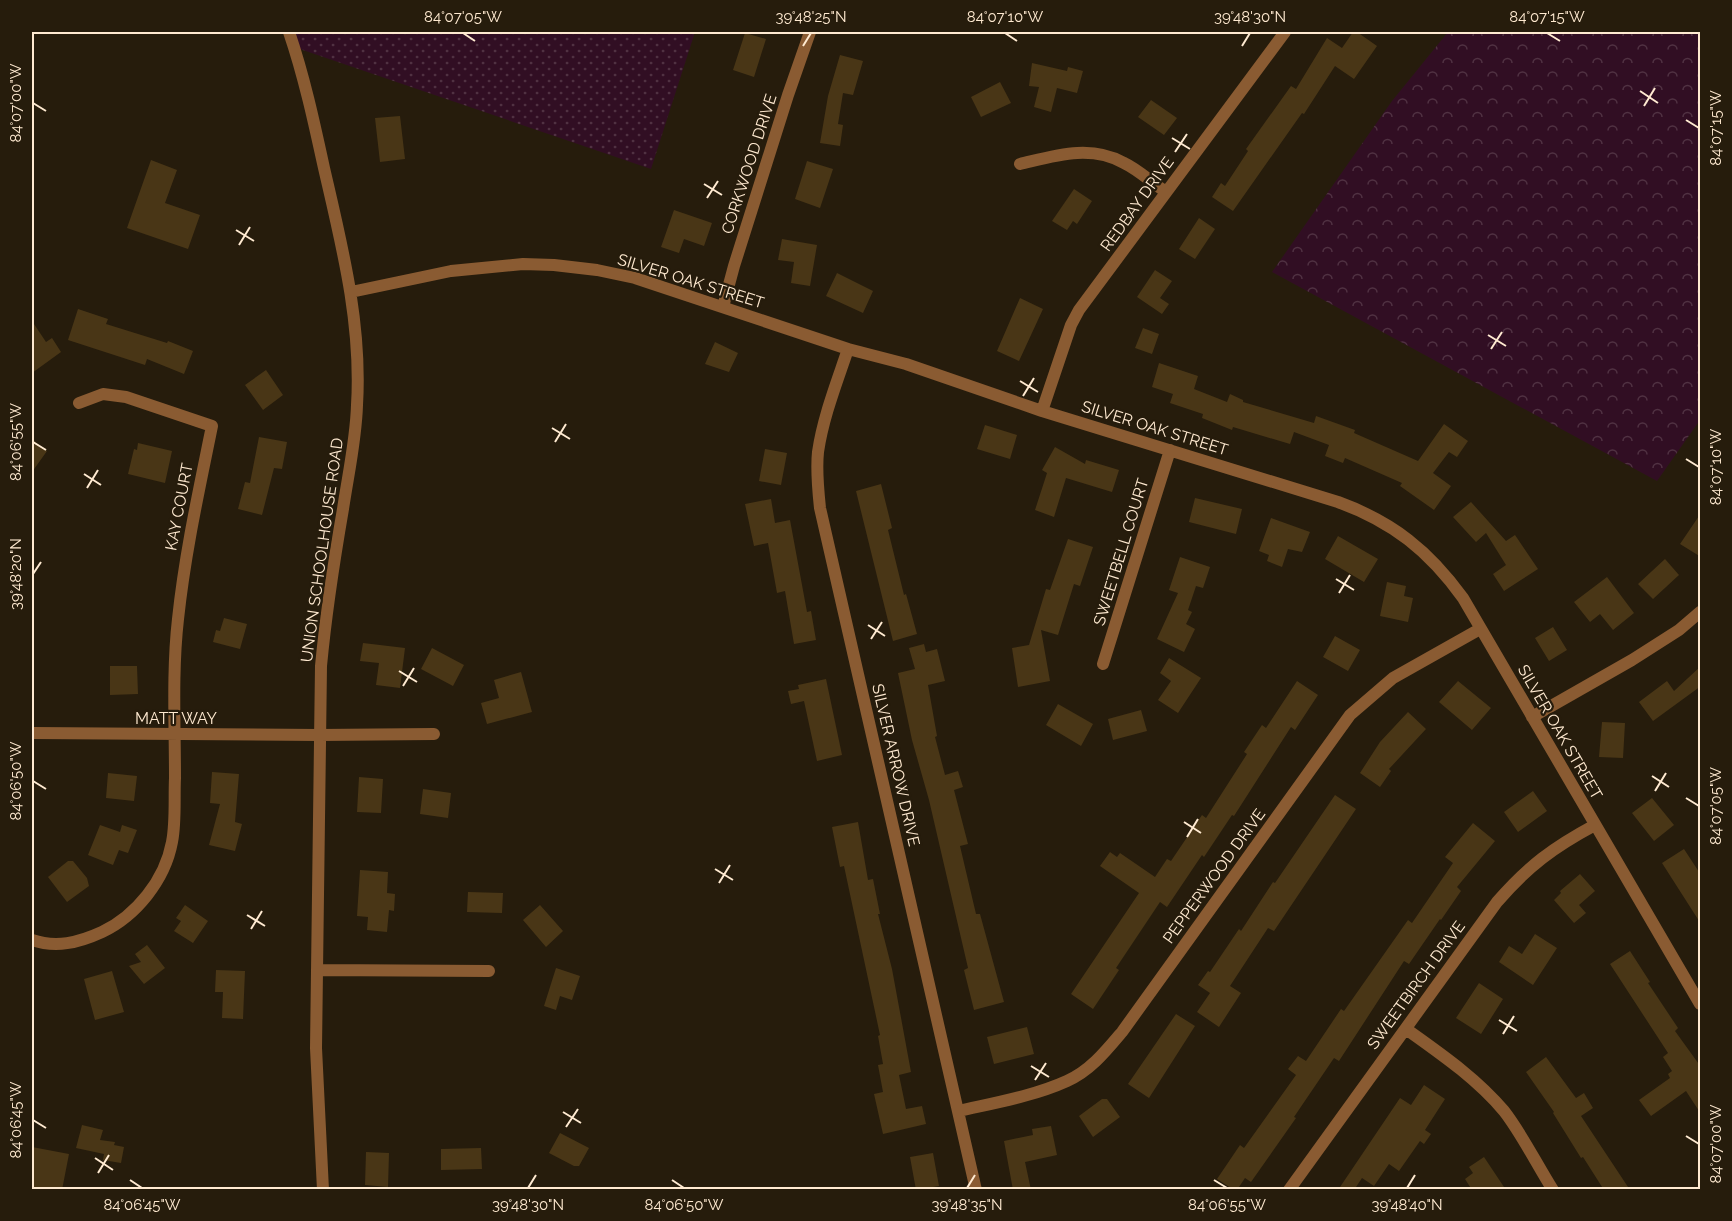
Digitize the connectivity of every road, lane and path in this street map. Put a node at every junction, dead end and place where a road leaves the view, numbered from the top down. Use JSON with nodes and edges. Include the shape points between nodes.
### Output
{"nodes":[{"id":1,"x":289,"y":32,"type":"edge"},
{"id":2,"x":810,"y":32,"type":"edge"},
{"id":3,"x":1285,"y":32,"type":"edge"},
{"id":4,"x":1020,"y":164,"type":"dead end"},
{"id":5,"x":1166,"y":192,"type":"junction"},
{"id":6,"x":351,"y":292,"type":"junction"},
{"id":7,"x":723,"y":307,"type":"junction"},
{"id":8,"x":848,"y":349,"type":"junction"},
{"id":9,"x":79,"y":403,"type":"dead end"},
{"id":10,"x":1042,"y":411,"type":"junction"},
{"id":11,"x":1170,"y":450,"type":"junction"},
{"id":12,"x":1701,"y":612,"type":"edge"},
{"id":13,"x":1480,"y":629,"type":"junction"},
{"id":14,"x":1103,"y":664,"type":"dead end"},
{"id":15,"x":1532,"y":717,"type":"junction"},
{"id":16,"x":32,"y":733,"type":"edge"},
{"id":17,"x":175,"y":734,"type":"junction"},
{"id":18,"x":434,"y":734,"type":"dead end"},
{"id":19,"x":320,"y":735,"type":"junction"},
{"id":20,"x":1595,"y":825,"type":"junction"},
{"id":21,"x":32,"y":940,"type":"edge"},
{"id":22,"x":317,"y":970,"type":"junction"},
{"id":23,"x":489,"y":971,"type":"dead end"},
{"id":24,"x":1701,"y":1004,"type":"edge"},
{"id":25,"x":1406,"y":1029,"type":"junction"},
{"id":26,"x":959,"y":1111,"type":"junction"},
{"id":27,"x":323,"y":1190,"type":"edge"},
{"id":28,"x":976,"y":1190,"type":"edge"},
{"id":29,"x":1288,"y":1190,"type":"edge"},
{"id":30,"x":1552,"y":1190,"type":"edge"}],
"edges":[{"from":1,"to":6,"type":"street","name":"UNION SCHOOLHOUSE ROAD","via":[[307,94]]},
{"from":2,"to":7,"type":"street","name":"CORKWOOD DRIVE"},
{"from":3,"to":5,"type":"street","name":"REDBAY DRIVE"},
{"from":4,"to":5,"type":"street","via":[[1068,153],[1108,156],[1125,163]]},
{"from":5,"to":10,"type":"street","name":"REDBAY DRIVE","via":[[1079,310]]},
{"from":6,"to":7,"type":"street","name":"SILVER OAK STREET","via":[[451,271],[554,265],[635,279]]},
{"from":6,"to":19,"type":"street","name":"UNION SCHOOLHOUSE ROAD","via":[[358,368],[357,407],[327,608]]},
{"from":7,"to":8,"type":"street","name":"SILVER OAK STREET"},
{"from":8,"to":10,"type":"street","name":"SILVER OAK STREET","via":[[906,364]]},
{"from":8,"to":26,"type":"street","name":"SILVER ARROW DRIVE","via":[[818,452],[820,508]]},
{"from":9,"to":17,"type":"street","name":"KAY COURT","via":[[103,394],[126,397],[212,426],[193,515],[178,618]]},
{"from":10,"to":11,"type":"street","name":"SILVER OAK STREET"},
{"from":11,"to":13,"type":"street","name":"SILVER OAK STREET","via":[[1338,502],[1383,521],[1430,557],[1453,584]]},
{"from":11,"to":14,"type":"street","name":"SWEETBELL COURT"},
{"from":12,"to":15,"type":"street","via":[[1632,660]]},
{"from":13,"to":15,"type":"street","name":"SILVER OAK STREET"},
{"from":13,"to":26,"type":"street","name":"PEPPERWOOD DRIVE","via":[[1393,678],[1350,715],[1103,1055],[1067,1081]]},
{"from":15,"to":20,"type":"street","name":"SILVER OAK STREET"},
{"from":16,"to":17,"type":"street","name":"MATT WAY"},
{"from":17,"to":19,"type":"street","name":"MATT WAY"},
{"from":17,"to":21,"type":"street","via":[[172,842],[162,871],[147,895],[129,915],[87,939],[47,945]]},
{"from":18,"to":19,"type":"street","name":"MATT WAY"},
{"from":19,"to":22,"type":"street","name":"UNION SCHOOLHOUSE ROAD"},
{"from":20,"to":24,"type":"street","name":"SILVER OAK STREET"},
{"from":20,"to":25,"type":"street","name":"SWEETBIRCH DRIVE","via":[[1516,879]]},
{"from":22,"to":23,"type":"street"},
{"from":22,"to":27,"type":"street","name":"UNION SCHOOLHOUSE ROAD","via":[[316,1048]]},
{"from":25,"to":29,"type":"street","name":"SWEETBIRCH DRIVE"},
{"from":25,"to":30,"type":"street","via":[[1479,1084],[1505,1113]]},
{"from":26,"to":28,"type":"street","name":"SILVER ARROW DRIVE"}]}
